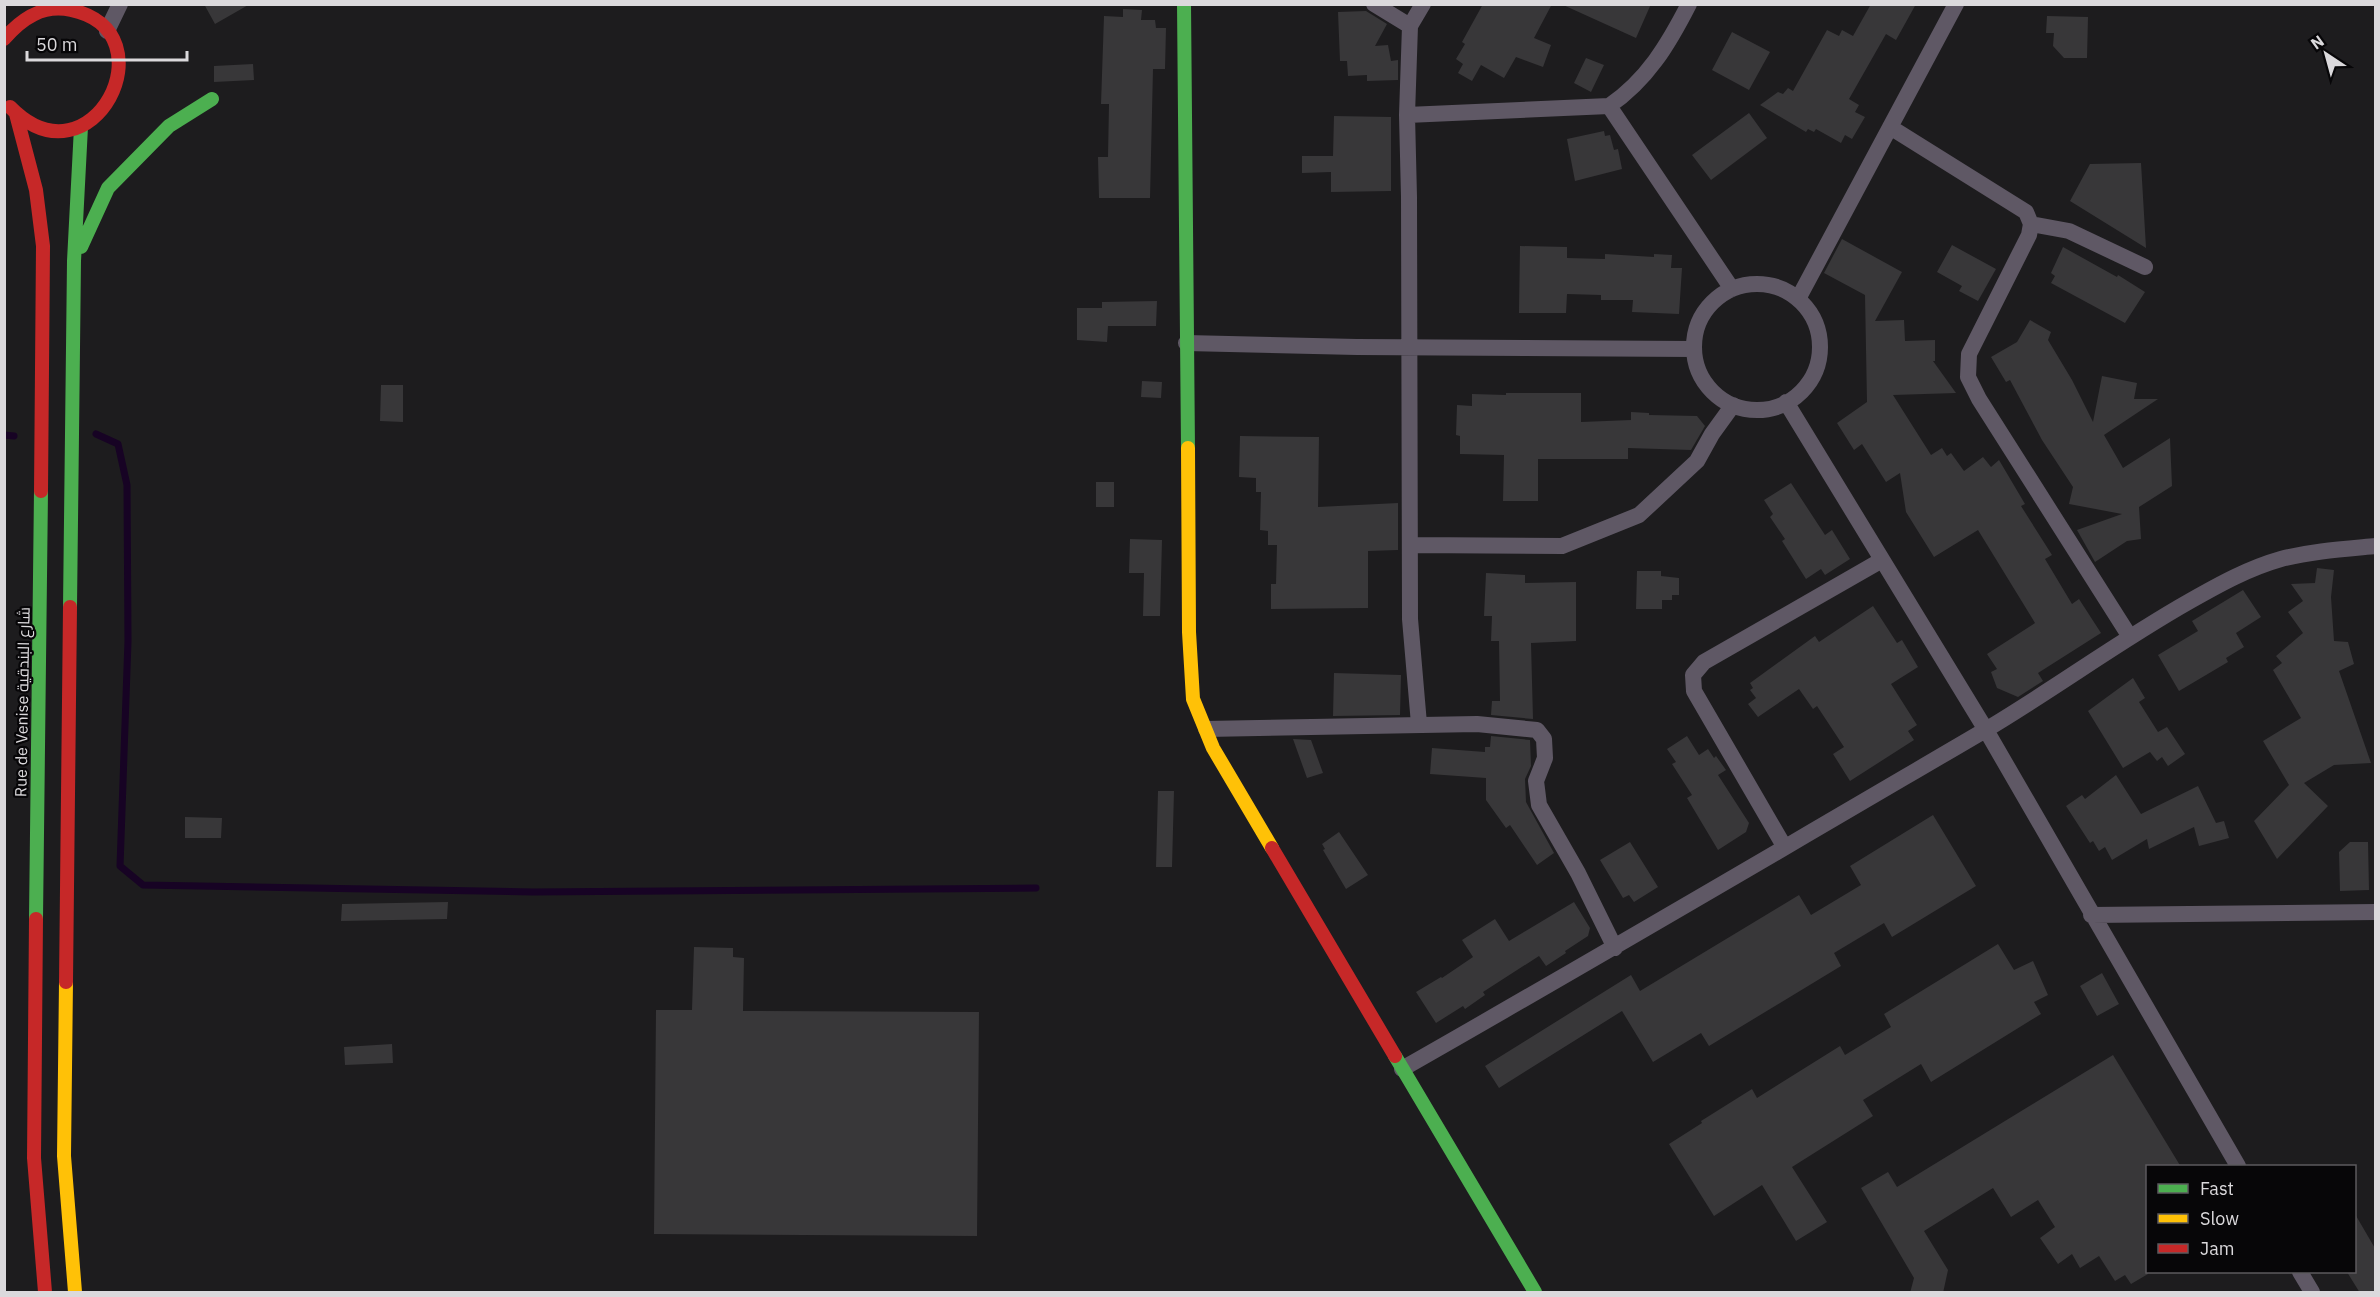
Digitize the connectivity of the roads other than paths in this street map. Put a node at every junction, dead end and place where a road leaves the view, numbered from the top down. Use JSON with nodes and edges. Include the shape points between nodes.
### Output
{"nodes":[{"id":1,"x":120,"y":4,"type":"edge"},
{"id":2,"x":1184,"y":4,"type":"edge"},
{"id":3,"x":1374,"y":4,"type":"edge"},
{"id":4,"x":1423,"y":4,"type":"edge"},
{"id":5,"x":1689,"y":4,"type":"edge"},
{"id":6,"x":1956,"y":4,"type":"edge"},
{"id":7,"x":92,"y":11,"type":"edge"},
{"id":8,"x":13,"y":13,"type":"dead end"},
{"id":9,"x":1410,"y":26,"type":"junction"},
{"id":10,"x":107,"y":31,"type":"junction"},
{"id":11,"x":4,"y":39,"type":"edge"},
{"id":12,"x":4,"y":99,"type":"edge"},
{"id":13,"x":212,"y":99,"type":"dead end"},
{"id":14,"x":1609,"y":106,"type":"junction"},
{"id":15,"x":16,"y":114,"type":"junction"},
{"id":16,"x":1407,"y":115,"type":"junction"},
{"id":17,"x":81,"y":126,"type":"junction"},
{"id":18,"x":1890,"y":127,"type":"junction"},
{"id":19,"x":2031,"y":224,"type":"junction"},
{"id":20,"x":74,"y":261,"type":"junction"},
{"id":21,"x":2145,"y":267,"type":"dead end"},
{"id":22,"x":1732,"y":289,"type":"junction"},
{"id":23,"x":1798,"y":299,"type":"junction"},
{"id":24,"x":1186,"y":343,"type":"junction"},
{"id":25,"x":1410,"y":348,"type":"junction"},
{"id":26,"x":1694,"y":349,"type":"junction"},
{"id":27,"x":1786,"y":402,"type":"junction"},
{"id":28,"x":1733,"y":405,"type":"junction"},
{"id":29,"x":1410,"y":545,"type":"junction"},
{"id":30,"x":2376,"y":546,"type":"edge"},
{"id":31,"x":1882,"y":560,"type":"junction"},
{"id":32,"x":2130,"y":637,"type":"junction"},
{"id":33,"x":1419,"y":724,"type":"junction"},
{"id":34,"x":1206,"y":729,"type":"junction"},
{"id":35,"x":1986,"y":730,"type":"junction"},
{"id":36,"x":1784,"y":846,"type":"junction"},
{"id":37,"x":2376,"y":912,"type":"edge"},
{"id":38,"x":2091,"y":915,"type":"junction"},
{"id":39,"x":1615,"y":948,"type":"junction"},
{"id":40,"x":1402,"y":1069,"type":"junction"},
{"id":41,"x":2237,"y":1165,"type":"edge"},
{"id":42,"x":2301,"y":1273,"type":"edge"},
{"id":43,"x":45,"y":1293,"type":"edge"},
{"id":44,"x":75,"y":1293,"type":"edge"},
{"id":45,"x":1535,"y":1293,"type":"edge"},
{"id":46,"x":2312,"y":1293,"type":"edge"}],
"edges":[{"from":1,"to":10,"type":"street"},
{"from":2,"to":24,"type":"main road"},
{"from":3,"to":9,"type":"street"},
{"from":4,"to":9,"type":"street"},
{"from":5,"to":14,"type":"street","via":[[1651,69]]},
{"from":6,"to":18,"type":"street"},
{"from":7,"to":10,"type":"main road"},
{"from":7,"to":11,"type":"main road","via":[[54,8],[34,13]]},
{"from":8,"to":11,"type":"main road"},
{"from":9,"to":16,"type":"street"},
{"from":10,"to":17,"type":"main road","via":[[120,60],[119,80],[112,99],[100,114]]},
{"from":12,"to":15,"type":"main road"},
{"from":13,"to":20,"type":"main road","via":[[168,126],[108,188]]},
{"from":14,"to":16,"type":"street"},
{"from":14,"to":22,"type":"street"},
{"from":15,"to":17,"type":"main road","via":[[46,130]]},
{"from":15,"to":43,"type":"main road","name":"Rue de Venise شارع البندقية","via":[[36,190],[43,246],[34,1158]]},
{"from":16,"to":25,"type":"street"},
{"from":17,"to":20,"type":"main road"},
{"from":18,"to":19,"type":"street","via":[[2026,212]]},
{"from":18,"to":23,"type":"street"},
{"from":19,"to":21,"type":"street","via":[[2069,231]]},
{"from":19,"to":32,"type":"street","via":[[1969,354],[1968,377]]},
{"from":20,"to":44,"type":"main road","via":[[64,1156]]},
{"from":22,"to":23,"type":"street","via":[[1766,284]]},
{"from":22,"to":26,"type":"street","via":[[1703,313]]},
{"from":23,"to":27,"type":"street","via":[[1817,327],[1819,353],[1811,378]]},
{"from":24,"to":25,"type":"street"},
{"from":24,"to":34,"type":"main road","via":[[1189,632],[1193,699]]},
{"from":25,"to":26,"type":"street"},
{"from":25,"to":29,"type":"street"},
{"from":26,"to":28,"type":"street","via":[[1705,383]]},
{"from":27,"to":28,"type":"street","via":[[1751,410]]},
{"from":27,"to":31,"type":"street"},
{"from":28,"to":29,"type":"street","via":[[1697,461],[1640,515],[1562,546]]},
{"from":29,"to":33,"type":"street","via":[[1410,619]]},
{"from":30,"to":32,"type":"street","via":[[2281,559],[2244,572]]},
{"from":31,"to":35,"type":"street"},
{"from":31,"to":36,"type":"street","via":[[1704,662],[1693,675],[1694,691]]},
{"from":32,"to":35,"type":"street"},
{"from":33,"to":34,"type":"street"},
{"from":33,"to":39,"type":"street","via":[[1477,724],[1537,730],[1541,734],[1545,758],[1536,781],[1539,805]]},
{"from":34,"to":40,"type":"main road"},
{"from":35,"to":36,"type":"street"},
{"from":35,"to":38,"type":"street"},
{"from":36,"to":39,"type":"street"},
{"from":37,"to":38,"type":"street"},
{"from":38,"to":41,"type":"street"},
{"from":39,"to":40,"type":"street"},
{"from":40,"to":45,"type":"main road"},
{"from":42,"to":46,"type":"street"}]}
